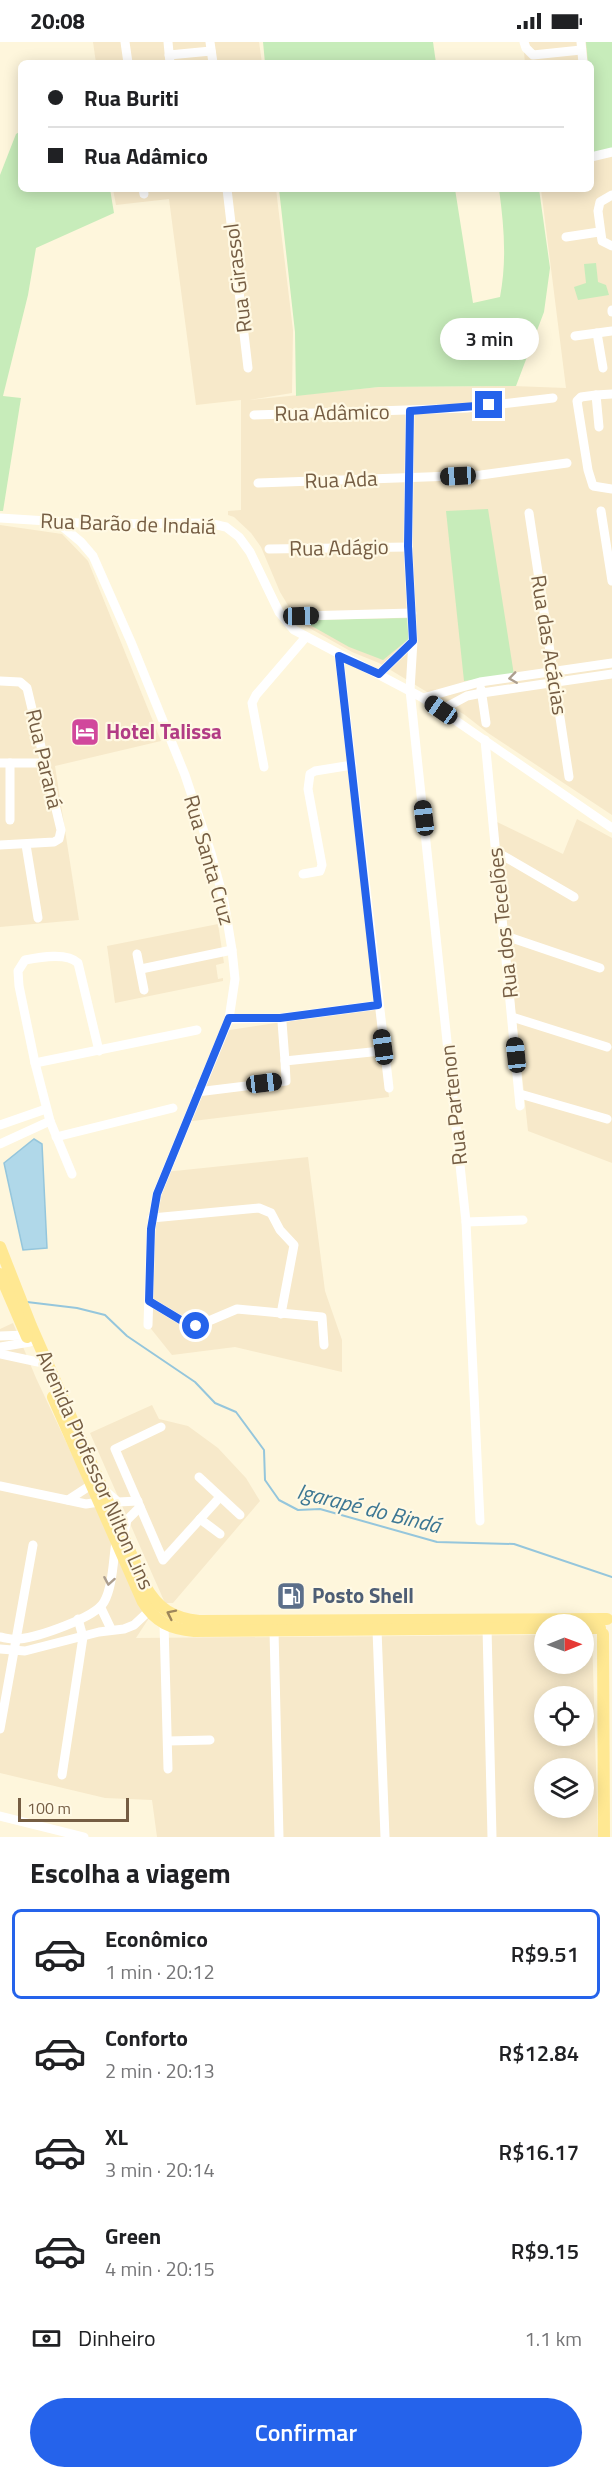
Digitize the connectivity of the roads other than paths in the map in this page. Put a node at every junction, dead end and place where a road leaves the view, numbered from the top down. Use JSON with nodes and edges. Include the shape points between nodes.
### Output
{"nodes":[{"id":1,"x":125,"y":42,"type":"edge"},
{"id":2,"x":168,"y":42,"type":"edge"},
{"id":3,"x":524,"y":42,"type":"edge"},
{"id":4,"x":211,"y":46,"type":"edge"},
{"id":5,"x":581,"y":46,"type":"edge"},
{"id":6,"x":170,"y":59,"type":"edge"},
{"id":7,"x":128,"y":60,"type":"edge"},
{"id":8,"x":612,"y":152,"type":"edge"},
{"id":9,"x":594,"y":156,"type":"edge"},
{"id":10,"x":227,"y":192,"type":"edge"},
{"id":11,"x":612,"y":195,"type":"edge"},
{"id":12,"x":599,"y":232,"type":"junction"},
{"id":13,"x":566,"y":237,"type":"dead end"},
{"id":14,"x":612,"y":246,"type":"edge"},
{"id":15,"x":612,"y":331,"type":"edge"},
{"id":16,"x":597,"y":333,"type":"junction"},
{"id":17,"x":575,"y":336,"type":"dead end"},
{"id":18,"x":248,"y":368,"type":"dead end"},
{"id":19,"x":603,"y":368,"type":"dead end"},
{"id":20,"x":612,"y":394,"type":"edge"},
{"id":21,"x":596,"y":395,"type":"junction"},
{"id":22,"x":553,"y":398,"type":"dead end"},
{"id":23,"x":410,"y":411,"type":"junction"},
{"id":24,"x":254,"y":415,"type":"dead end"},
{"id":25,"x":599,"y":427,"type":"dead end"},
{"id":26,"x":567,"y":463,"type":"dead end"},
{"id":27,"x":411,"y":478,"type":"junction"},
{"id":28,"x":258,"y":483,"type":"dead end"},
{"id":29,"x":612,"y":489,"type":"edge"},
{"id":30,"x":601,"y":511,"type":"dead end"},
{"id":31,"x":529,"y":513,"type":"dead end"},
{"id":32,"x":0,"y":518,"type":"edge"},
{"id":33,"x":57,"y":522,"type":"junction"},
{"id":34,"x":408,"y":546,"type":"junction"},
{"id":35,"x":269,"y":549,"type":"dead end"},
{"id":36,"x":612,"y":580,"type":"edge"},
{"id":37,"x":412,"y":613,"type":"junction"},
{"id":38,"x":301,"y":616,"type":"dead end"},
{"id":39,"x":305,"y":638,"type":"junction"},
{"id":40,"x":413,"y":641,"type":"junction"},
{"id":41,"x":339,"y":656,"type":"junction"},
{"id":42,"x":612,"y":663,"type":"edge"},
{"id":43,"x":553,"y":672,"type":"junction"},
{"id":44,"x":379,"y":674,"type":"junction"},
{"id":45,"x":612,"y":674,"type":"edge"},
{"id":46,"x":0,"y":681,"type":"edge"},
{"id":47,"x":480,"y":682,"type":"junction"},
{"id":48,"x":555,"y":682,"type":"junction"},
{"id":49,"x":410,"y":690,"type":"junction"},
{"id":50,"x":482,"y":693,"type":"junction"},
{"id":51,"x":423,"y":698,"type":"junction"},
{"id":52,"x":441,"y":710,"type":"junction"},
{"id":53,"x":486,"y":723,"type":"dead end"},
{"id":54,"x":485,"y":740,"type":"junction"},
{"id":55,"x":5,"y":763,"type":"edge"},
{"id":56,"x":43,"y":763,"type":"junction"},
{"id":57,"x":352,"y":765,"type":"junction"},
{"id":58,"x":264,"y":767,"type":"dead end"},
{"id":59,"x":569,"y":777,"type":"dead end"},
{"id":60,"x":10,"y":820,"type":"dead end"},
{"id":61,"x":612,"y":828,"type":"edge"},
{"id":62,"x":0,"y":845,"type":"edge"},
{"id":63,"x":26,"y":845,"type":"junction"},
{"id":64,"x":495,"y":851,"type":"junction"},
{"id":65,"x":303,"y":874,"type":"dead end"},
{"id":66,"x":573,"y":897,"type":"dead end"},
{"id":67,"x":38,"y":918,"type":"dead end"},
{"id":68,"x":503,"y":935,"type":"junction"},
{"id":69,"x":232,"y":950,"type":"junction"},
{"id":70,"x":137,"y":954,"type":"dead end"},
{"id":71,"x":600,"y":968,"type":"dead end"},
{"id":72,"x":141,"y":969,"type":"junction"},
{"id":73,"x":144,"y":990,"type":"dead end"},
{"id":74,"x":378,"y":1005,"type":"junction"},
{"id":75,"x":512,"y":1017,"type":"junction"},
{"id":76,"x":229,"y":1018,"type":"junction"},
{"id":77,"x":282,"y":1022,"type":"dead end"},
{"id":78,"x":198,"y":1029,"type":"dead end"},
{"id":79,"x":607,"y":1047,"type":"dead end"},
{"id":80,"x":99,"y":1051,"type":"junction"},
{"id":81,"x":381,"y":1051,"type":"dead end"},
{"id":82,"x":285,"y":1060,"type":"junction"},
{"id":83,"x":35,"y":1063,"type":"junction"},
{"id":84,"x":389,"y":1088,"type":"dead end"},
{"id":85,"x":197,"y":1092,"type":"junction"},
{"id":86,"x":520,"y":1094,"type":"junction"},
{"id":87,"x":520,"y":1106,"type":"dead end"},
{"id":88,"x":174,"y":1107,"type":"dead end"},
{"id":89,"x":46,"y":1109,"type":"junction"},
{"id":90,"x":607,"y":1119,"type":"dead end"},
{"id":91,"x":50,"y":1121,"type":"junction"},
{"id":92,"x":11,"y":1122,"type":"junction"},
{"id":93,"x":0,"y":1125,"type":"edge"},
{"id":94,"x":56,"y":1137,"type":"junction"},
{"id":95,"x":2,"y":1143,"type":"edge"},
{"id":96,"x":72,"y":1174,"type":"dead end"},
{"id":97,"x":152,"y":1218,"type":"junction"},
{"id":98,"x":523,"y":1220,"type":"dead end"},
{"id":99,"x":466,"y":1222,"type":"junction"},
{"id":100,"x":0,"y":1247,"type":"edge"},
{"id":101,"x":0,"y":1274,"type":"edge"},
{"id":102,"x":13,"y":1293,"type":"junction"},
{"id":103,"x":149,"y":1301,"type":"junction"},
{"id":104,"x":19,"y":1308,"type":"junction"},
{"id":105,"x":281,"y":1314,"type":"junction"},
{"id":106,"x":148,"y":1325,"type":"dead end"},
{"id":107,"x":26,"y":1333,"type":"junction"},
{"id":108,"x":0,"y":1336,"type":"edge"},
{"id":109,"x":324,"y":1345,"type":"dead end"},
{"id":110,"x":0,"y":1347,"type":"edge"},
{"id":111,"x":0,"y":1354,"type":"edge"},
{"id":112,"x":38,"y":1362,"type":"junction"},
{"id":113,"x":161,"y":1426,"type":"dead end"},
{"id":114,"x":199,"y":1477,"type":"dead end"},
{"id":115,"x":91,"y":1485,"type":"junction"},
{"id":116,"x":0,"y":1486,"type":"edge"},
{"id":117,"x":104,"y":1490,"type":"junction"},
{"id":118,"x":220,"y":1497,"type":"junction"},
{"id":119,"x":68,"y":1500,"type":"junction"},
{"id":120,"x":118,"y":1502,"type":"junction"},
{"id":121,"x":99,"y":1503,"type":"junction"},
{"id":122,"x":139,"y":1504,"type":"junction"},
{"id":123,"x":240,"y":1515,"type":"dead end"},
{"id":124,"x":200,"y":1519,"type":"junction"},
{"id":125,"x":127,"y":1520,"type":"junction"},
{"id":126,"x":480,"y":1521,"type":"dead end"},
{"id":127,"x":220,"y":1534,"type":"dead end"},
{"id":128,"x":120,"y":1539,"type":"junction"},
{"id":129,"x":33,"y":1545,"type":"dead end"},
{"id":130,"x":100,"y":1608,"type":"junction"},
{"id":131,"x":149,"y":1611,"type":"junction"},
{"id":132,"x":78,"y":1619,"type":"junction"},
{"id":133,"x":164,"y":1624,"type":"junction"},
{"id":134,"x":607,"y":1627,"type":"edge"},
{"id":135,"x":488,"y":1628,"type":"junction"},
{"id":136,"x":534,"y":1628,"type":"edge"},
{"id":137,"x":52,"y":1629,"type":"junction"},
{"id":138,"x":111,"y":1629,"type":"junction"},
{"id":139,"x":377,"y":1630,"type":"junction"},
{"id":140,"x":274,"y":1631,"type":"junction"},
{"id":141,"x":0,"y":1637,"type":"edge"},
{"id":142,"x":83,"y":1637,"type":"junction"},
{"id":143,"x":15,"y":1640,"type":"junction"},
{"id":144,"x":57,"y":1643,"type":"junction"},
{"id":145,"x":0,"y":1649,"type":"edge"},
{"id":146,"x":13,"y":1651,"type":"junction"},
{"id":147,"x":612,"y":1657,"type":"edge"},
{"id":148,"x":604,"y":1681,"type":"junction"},
{"id":149,"x":0,"y":1729,"type":"edge"},
{"id":150,"x":210,"y":1740,"type":"dead end"},
{"id":151,"x":168,"y":1741,"type":"junction"},
{"id":152,"x":168,"y":1769,"type":"dead end"},
{"id":153,"x":62,"y":1775,"type":"dead end"},
{"id":154,"x":0,"y":1816,"type":"edge"},
{"id":155,"x":40,"y":1826,"type":"junction"},
{"id":156,"x":38,"y":1837,"type":"edge"},
{"id":157,"x":84,"y":1837,"type":"edge"},
{"id":158,"x":279,"y":1837,"type":"edge"},
{"id":159,"x":385,"y":1837,"type":"edge"},
{"id":160,"x":492,"y":1837,"type":"edge"},
{"id":161,"x":604,"y":1837,"type":"edge"}],
"edges":[{"from":1,"to":7,"type":"street"},
{"from":2,"to":6,"type":"street"},
{"from":3,"to":5,"type":"street","via":[[533,54]]},
{"from":4,"to":6,"type":"street"},
{"from":8,"to":9,"type":"street"},
{"from":10,"to":18,"type":"street","name":"Rua Girassol"},
{"from":11,"to":12,"type":"street","via":[[600,202]]},
{"from":12,"to":13,"type":"street"},
{"from":12,"to":14,"type":"street","via":[[604,244]]},
{"from":15,"to":16,"type":"street"},
{"from":16,"to":17,"type":"street"},
{"from":16,"to":19,"type":"street"},
{"from":20,"to":21,"type":"street"},
{"from":21,"to":25,"type":"street"},
{"from":21,"to":29,"type":"street","via":[[577,401],[584,449],[593,486]]},
{"from":22,"to":23,"type":"street","name":"Rua Adâmico"},
{"from":23,"to":24,"type":"street","name":"Rua Adâmico"},
{"from":23,"to":27,"type":"street","name":"Rua Partenon"},
{"from":26,"to":27,"type":"street","name":"Rua Ada","via":[[482,475]]},
{"from":27,"to":28,"type":"street","name":"Rua Ada"},
{"from":27,"to":34,"type":"street","name":"Rua Partenon"},
{"from":30,"to":36,"type":"street"},
{"from":31,"to":43,"type":"street","name":"Rua das Acácias"},
{"from":32,"to":33,"type":"street","name":"Rua Barão de Indaiá"},
{"from":33,"to":39,"type":"street","name":"Rua Barão de Indaiá","via":[[208,523],[226,527],[250,552],[285,622]]},
{"from":33,"to":69,"type":"street","name":"Rua Santa Cruz","via":[[93,556],[131,642],[211,853]]},
{"from":34,"to":35,"type":"street","name":"Rua Adágio"},
{"from":34,"to":37,"type":"street","name":"Rua Partenon"},
{"from":37,"to":38,"type":"street"},
{"from":37,"to":40,"type":"street","name":"Rua Partenon"},
{"from":39,"to":41,"type":"street","name":"Rua Barão de Indaiá"},
{"from":39,"to":58,"type":"street","via":[[252,703]]},
{"from":40,"to":44,"type":"street"},
{"from":40,"to":49,"type":"street","name":"Rua Partenon"},
{"from":41,"to":44,"type":"street","name":"Rua Barão de Indaiá"},
{"from":41,"to":57,"type":"street"},
{"from":42,"to":43,"type":"street"},
{"from":43,"to":47,"type":"street","one_way":true},
{"from":43,"to":48,"type":"street","name":"Rua das Acácias"},
{"from":44,"to":49,"type":"street","name":"Rua Barão de Indaiá"},
{"from":45,"to":48,"type":"street"},
{"from":46,"to":56,"type":"street","name":"Rua Paraná","via":[[20,682],[27,688]]},
{"from":47,"to":50,"type":"street"},
{"from":47,"to":51,"type":"street"},
{"from":48,"to":50,"type":"street"},
{"from":48,"to":59,"type":"street","name":"Rua das Acácias"},
{"from":49,"to":51,"type":"street","name":"Rua Barão de Indaiá"},
{"from":49,"to":99,"type":"street","name":"Rua Partenon"},
{"from":50,"to":52,"type":"street"},
{"from":50,"to":53,"type":"street"},
{"from":51,"to":52,"type":"street","name":"Rua Barão de Indaiá"},
{"from":52,"to":54,"type":"street","name":"Rua Barão de Indaiá"},
{"from":54,"to":61,"type":"street","name":"Rua Barão de Indaiá"},
{"from":54,"to":64,"type":"street","name":"Rua dos Tecelões"},
{"from":55,"to":56,"type":"street"},
{"from":55,"to":60,"type":"street"},
{"from":56,"to":63,"type":"street","name":"Rua Paraná","via":[[61,830],[54,842]]},
{"from":57,"to":65,"type":"street","via":[[310,774],[308,789],[321,868]]},
{"from":57,"to":74,"type":"street"},
{"from":62,"to":63,"type":"street"},
{"from":63,"to":67,"type":"street"},
{"from":64,"to":66,"type":"street"},
{"from":64,"to":68,"type":"street","name":"Rua dos Tecelões"},
{"from":68,"to":71,"type":"street"},
{"from":68,"to":75,"type":"street","name":"Rua dos Tecelões"},
{"from":69,"to":72,"type":"street"},
{"from":69,"to":76,"type":"street","name":"Rua Santa Cruz","via":[[235,980]]},
{"from":70,"to":72,"type":"street"},
{"from":72,"to":73,"type":"street"},
{"from":74,"to":76,"type":"street","via":[[280,1018]]},
{"from":74,"to":84,"type":"street"},
{"from":75,"to":79,"type":"street"},
{"from":75,"to":86,"type":"street","name":"Rua dos Tecelões"},
{"from":76,"to":85,"type":"street","name":"Rua Santa Cruz"},
{"from":77,"to":82,"type":"street"},
{"from":78,"to":80,"type":"street"},
{"from":80,"to":83,"type":"street"},
{"from":80,"to":83,"type":"street","via":[[78,963],[71,958],[40,957],[26,960],[18,970]]},
{"from":81,"to":82,"type":"street"},
{"from":82,"to":85,"type":"street","via":[[286,1081]]},
{"from":83,"to":89,"type":"street"},
{"from":85,"to":97,"type":"street","name":"Rua Santa Cruz","via":[[165,1172]]},
{"from":86,"to":87,"type":"street","name":"Rua dos Tecelões"},
{"from":86,"to":90,"type":"street"},
{"from":88,"to":94,"type":"street"},
{"from":89,"to":91,"type":"street"},
{"from":89,"to":92,"type":"street"},
{"from":91,"to":94,"type":"street"},
{"from":91,"to":95,"type":"street"},
{"from":92,"to":93,"type":"street"},
{"from":92,"to":95,"type":"street"},
{"from":94,"to":96,"type":"street"},
{"from":97,"to":103,"type":"street","name":"Rua Santa Cruz"},
{"from":97,"to":105,"type":"street","via":[[259,1208],[271,1213],[294,1245]]},
{"from":98,"to":99,"type":"street"},
{"from":99,"to":126,"type":"street","name":"Rua Partenon"},
{"from":100,"to":102,"type":"main road","name":"Avenida Professor Nilton Lins"},
{"from":101,"to":102,"type":"main road","name":"Avenida Professor Nilton Lins"},
{"from":102,"to":104,"type":"main road","name":"Avenida Professor Nilton Lins"},
{"from":103,"to":105,"type":"street","via":[[196,1326],[237,1309]]},
{"from":103,"to":106,"type":"street","name":"Rua Santa Cruz"},
{"from":104,"to":107,"type":"main road","name":"Avenida Professor Nilton Lins"},
{"from":104,"to":117,"type":"main road","name":"Avenida Professor Nilton Lins"},
{"from":105,"to":109,"type":"street","via":[[322,1317]]},
{"from":107,"to":108,"type":"street"},
{"from":107,"to":110,"type":"street"},
{"from":107,"to":112,"type":"main road","name":"Avenida Professor Nilton Lins"},
{"from":111,"to":112,"type":"street"},
{"from":112,"to":115,"type":"main road","name":"Avenida Professor Nilton Lins"},
{"from":113,"to":122,"type":"street","via":[[115,1449]]},
{"from":114,"to":118,"type":"street"},
{"from":115,"to":119,"type":"street"},
{"from":115,"to":121,"type":"main road","name":"Avenida Professor Nilton Lins"},
{"from":116,"to":119,"type":"street"},
{"from":117,"to":120,"type":"street"},
{"from":117,"to":128,"type":"main road","name":"Avenida Professor Nilton Lins"},
{"from":118,"to":123,"type":"street"},
{"from":118,"to":124,"type":"street"},
{"from":119,"to":121,"type":"street"},
{"from":120,"to":122,"type":"street"},
{"from":120,"to":125,"type":"street"},
{"from":121,"to":128,"type":"main road","name":"Avenida Professor Nilton Lins"},
{"from":122,"to":124,"type":"street","via":[[163,1560]]},
{"from":122,"to":125,"type":"street"},
{"from":124,"to":127,"type":"street"},
{"from":125,"to":128,"type":"street"},
{"from":128,"to":130,"type":"street","one_way":true,"via":[[106,1599]]},
{"from":128,"to":131,"type":"main road","name":"Avenida Professor Nilton Lins"},
{"from":134,"to":128,"type":"main road","name":"Avenida Professor Nilton Lins","one_way":true,"via":[[187,1620],[157,1605]]},
{"from":129,"to":143,"type":"street"},
{"from":130,"to":132,"type":"street"},
{"from":130,"to":138,"type":"street"},
{"from":131,"to":133,"type":"main road","name":"Avenida Professor Nilton Lins"},
{"from":131,"to":138,"type":"street","via":[[134,1625]]},
{"from":132,"to":137,"type":"street"},
{"from":132,"to":142,"type":"street"},
{"from":133,"to":140,"type":"main road","name":"Avenida Professor Nilton Lins","via":[[194,1631]]},
{"from":133,"to":151,"type":"street"},
{"from":134,"to":148,"type":"main road"},
{"from":135,"to":136,"type":"main road","name":"Avenida Professor Nilton Lins"},
{"from":135,"to":139,"type":"main road","name":"Avenida Professor Nilton Lins"},
{"from":135,"to":160,"type":"street"},
{"from":137,"to":143,"type":"street"},
{"from":137,"to":144,"type":"street"},
{"from":138,"to":142,"type":"street"},
{"from":139,"to":140,"type":"main road","name":"Avenida Professor Nilton Lins"},
{"from":139,"to":159,"type":"street"},
{"from":140,"to":158,"type":"street"},
{"from":141,"to":143,"type":"street"},
{"from":142,"to":144,"type":"street"},
{"from":142,"to":153,"type":"street"},
{"from":143,"to":146,"type":"street"},
{"from":144,"to":146,"type":"street"},
{"from":145,"to":146,"type":"street"},
{"from":146,"to":149,"type":"street"},
{"from":147,"to":148,"type":"main road"},
{"from":148,"to":161,"type":"main road"},
{"from":150,"to":151,"type":"street"},
{"from":151,"to":152,"type":"street"},
{"from":154,"to":155,"type":"street"},
{"from":155,"to":156,"type":"street"},
{"from":155,"to":157,"type":"street"}]}
